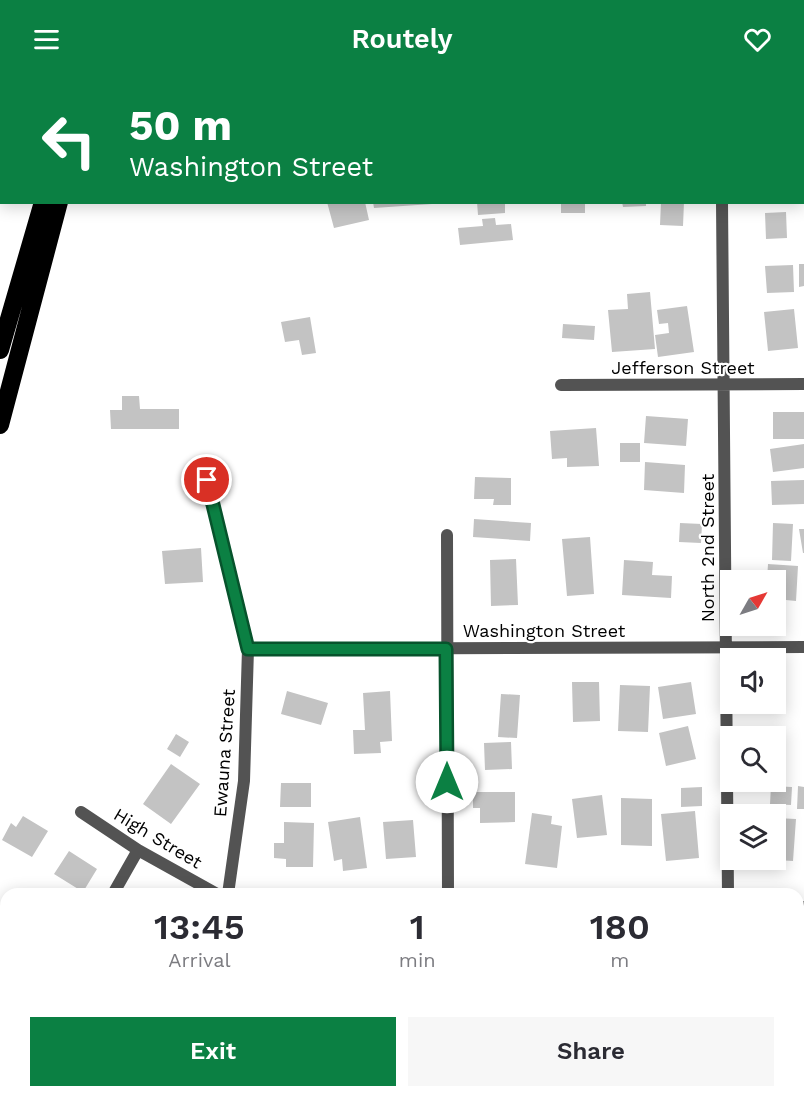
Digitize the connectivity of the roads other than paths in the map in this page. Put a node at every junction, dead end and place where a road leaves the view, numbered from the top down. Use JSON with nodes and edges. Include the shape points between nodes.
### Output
{"nodes":[{"id":1,"x":42,"y":204,"type":"edge"},
{"id":2,"x":57,"y":204,"type":"edge"},
{"id":3,"x":723,"y":204,"type":"edge"},
{"id":4,"x":0,"y":350,"type":"edge"},
{"id":5,"x":804,"y":384,"type":"edge"},
{"id":6,"x":561,"y":385,"type":"dead end"},
{"id":7,"x":724,"y":385,"type":"junction"},
{"id":8,"x":0,"y":425,"type":"edge"},
{"id":9,"x":207,"y":480,"type":"dead end"},
{"id":10,"x":447,"y":535,"type":"dead end"},
{"id":11,"x":726,"y":647,"type":"junction"},
{"id":12,"x":804,"y":647,"type":"edge"},
{"id":13,"x":248,"y":649,"type":"junction"},
{"id":14,"x":446,"y":649,"type":"junction"},
{"id":15,"x":81,"y":812,"type":"dead end"},
{"id":16,"x":138,"y":850,"type":"junction"},
{"id":17,"x":116,"y":888,"type":"edge"},
{"id":18,"x":206,"y":888,"type":"edge"},
{"id":19,"x":229,"y":888,"type":"edge"},
{"id":20,"x":448,"y":888,"type":"edge"},
{"id":21,"x":728,"y":888,"type":"edge"}],
"edges":[{"from":1,"to":4,"type":"highway"},
{"from":2,"to":8,"type":"highway"},
{"from":3,"to":7,"type":"street","name":"North 2nd Street"},
{"from":5,"to":7,"type":"street","name":"Jefferson Street"},
{"from":6,"to":7,"type":"street","name":"Jefferson Street"},
{"from":7,"to":11,"type":"street","name":"North 2nd Street"},
{"from":9,"to":13,"type":"street","name":"Ewauna Street"},
{"from":10,"to":14,"type":"street"},
{"from":11,"to":12,"type":"street","name":"Washington Street"},
{"from":11,"to":14,"type":"street","name":"Washington Street"},
{"from":11,"to":21,"type":"street","name":"North 2nd Street"},
{"from":13,"to":14,"type":"street","name":"Washington Street"},
{"from":13,"to":19,"type":"street","name":"Ewauna Street","via":[[244,781]]},
{"from":14,"to":20,"type":"street"},
{"from":15,"to":16,"type":"street","name":"High Street"},
{"from":16,"to":17,"type":"street"},
{"from":16,"to":18,"type":"street","name":"High Street"}]}
